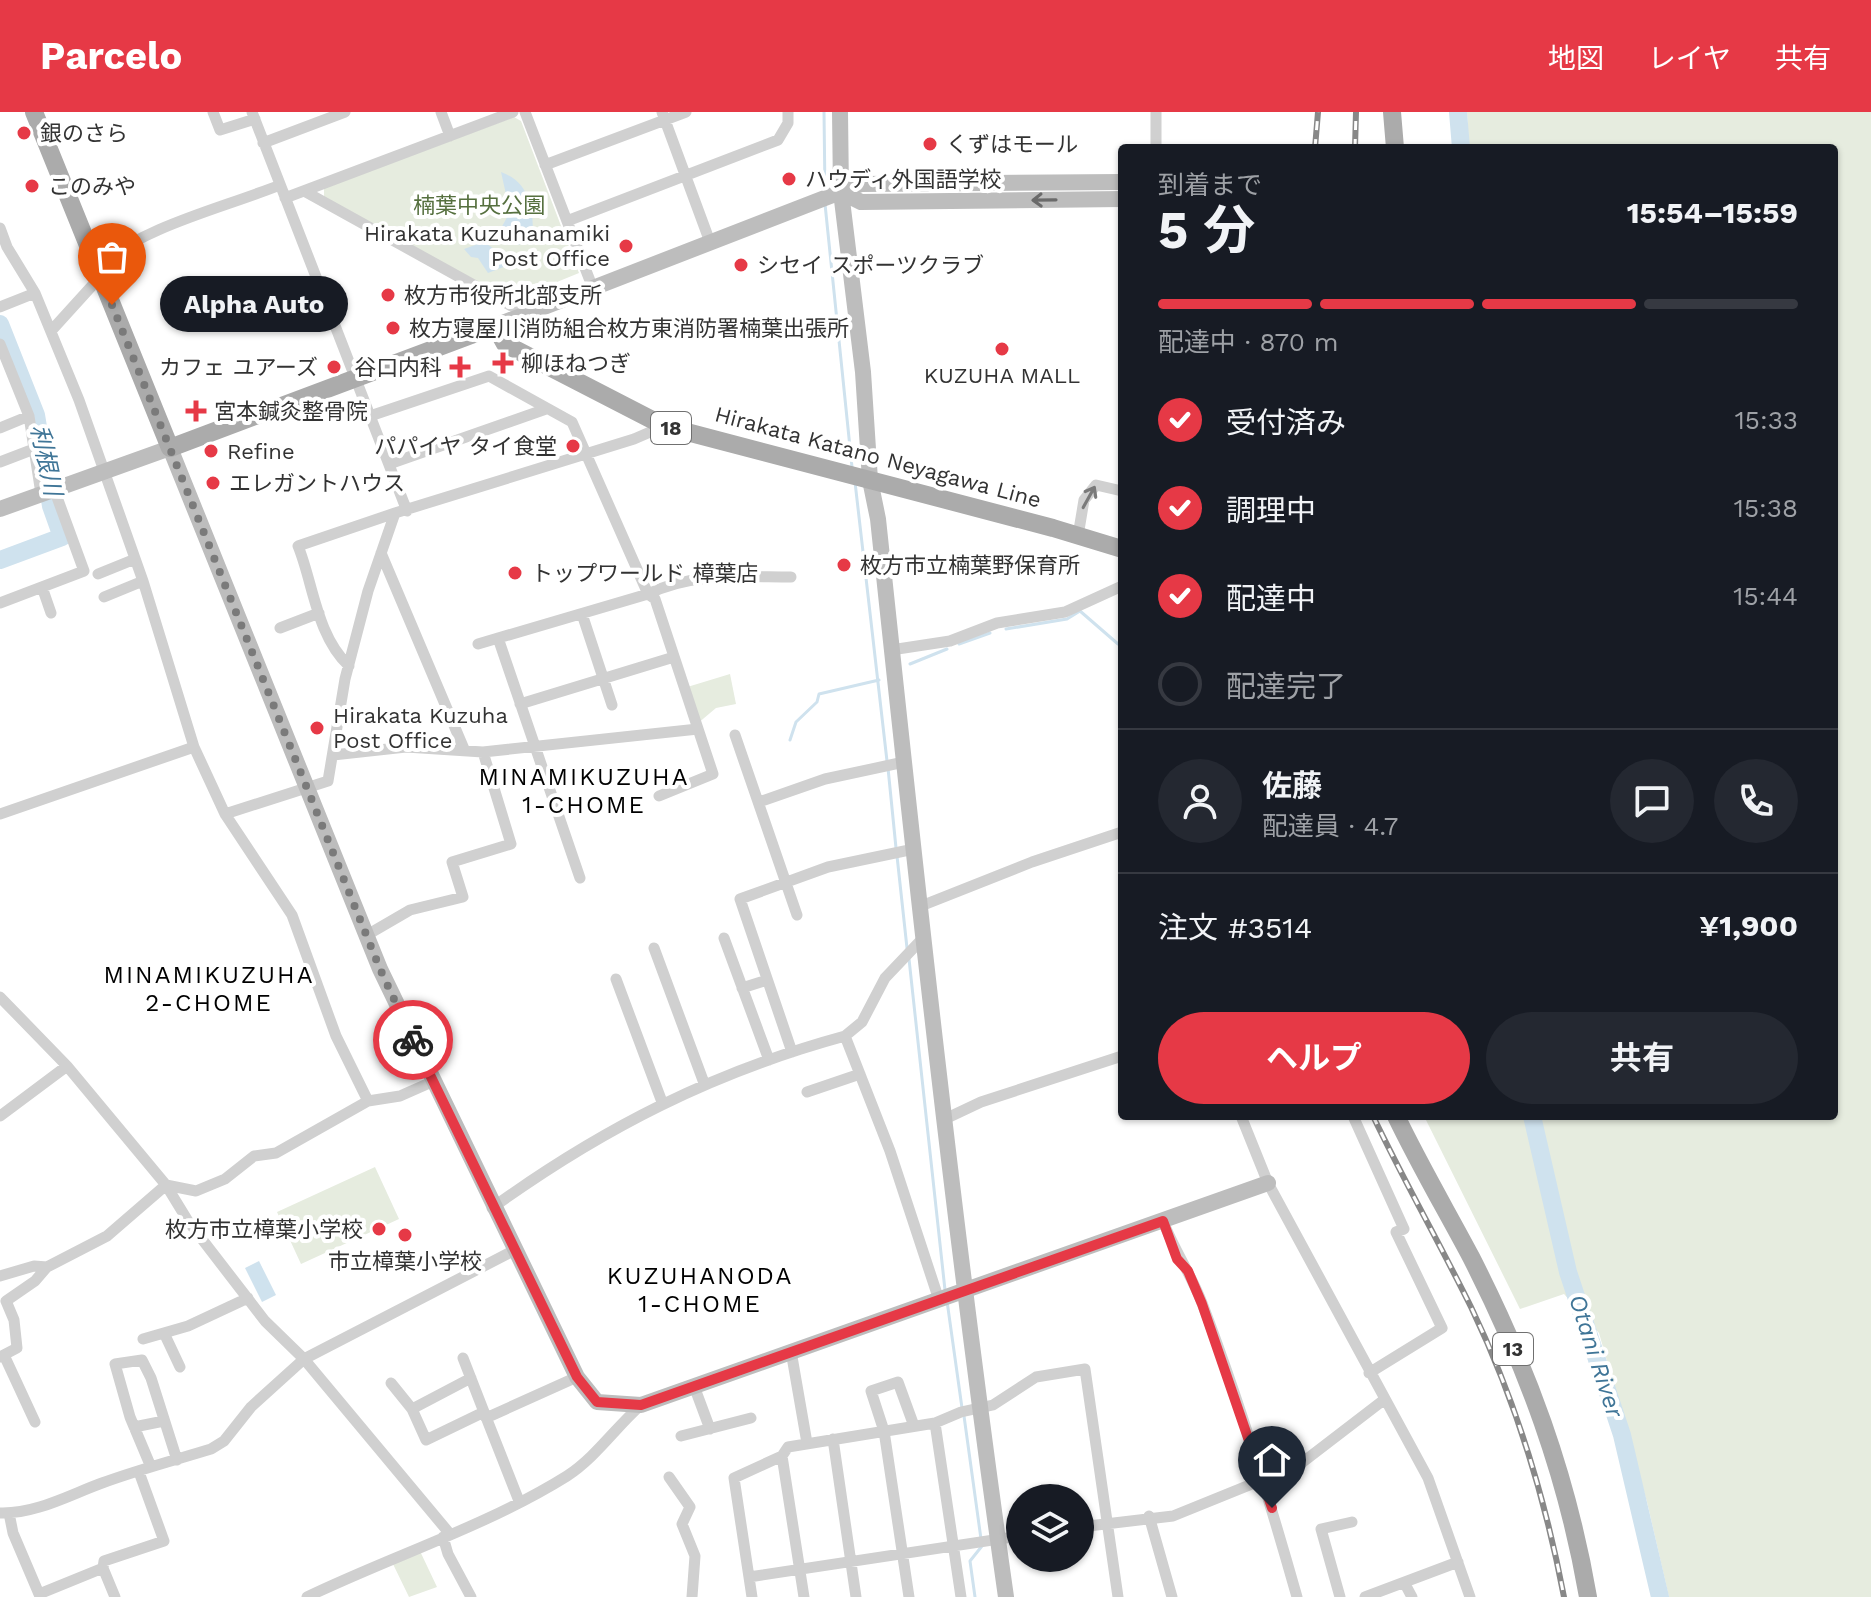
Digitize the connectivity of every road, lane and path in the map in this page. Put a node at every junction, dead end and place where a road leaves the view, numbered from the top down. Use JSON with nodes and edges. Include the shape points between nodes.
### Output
{"nodes":[{"id":1,"x":34,"y":112,"type":"edge"},
{"id":2,"x":213,"y":112,"type":"edge"},
{"id":3,"x":345,"y":112,"type":"edge"},
{"id":4,"x":441,"y":112,"type":"edge"},
{"id":5,"x":513,"y":112,"type":"edge"},
{"id":6,"x":525,"y":112,"type":"edge"},
{"id":7,"x":686,"y":112,"type":"edge"},
{"id":8,"x":788,"y":112,"type":"edge"},
{"id":9,"x":840,"y":112,"type":"edge"},
{"id":10,"x":1156,"y":112,"type":"edge"},
{"id":11,"x":1392,"y":112,"type":"edge"},
{"id":12,"x":253,"y":115,"type":"edge"},
{"id":13,"x":663,"y":116,"type":"edge"},
{"id":14,"x":450,"y":136,"type":"junction"},
{"id":15,"x":263,"y":143,"type":"junction"},
{"id":16,"x":1156,"y":144,"type":"edge"},
{"id":17,"x":1395,"y":144,"type":"edge"},
{"id":18,"x":545,"y":165,"type":"junction"},
{"id":19,"x":686,"y":176,"type":"junction"},
{"id":20,"x":1118,"y":182,"type":"edge"},
{"id":21,"x":280,"y":185,"type":"junction"},
{"id":22,"x":304,"y":191,"type":"junction"},
{"id":23,"x":841,"y":192,"type":"junction"},
{"id":24,"x":285,"y":198,"type":"junction"},
{"id":25,"x":1118,"y":199,"type":"edge"},
{"id":26,"x":567,"y":221,"type":"junction"},
{"id":27,"x":0,"y":228,"type":"edge"},
{"id":28,"x":710,"y":242,"type":"junction"},
{"id":29,"x":98,"y":272,"type":"junction"},
{"id":30,"x":592,"y":286,"type":"junction"},
{"id":31,"x":35,"y":293,"type":"junction"},
{"id":32,"x":0,"y":307,"type":"edge"},
{"id":33,"x":526,"y":314,"type":"junction"},
{"id":34,"x":495,"y":326,"type":"junction"},
{"id":35,"x":51,"y":331,"type":"junction"},
{"id":36,"x":0,"y":344,"type":"edge"},
{"id":37,"x":4,"y":365,"type":"edge"},
{"id":38,"x":356,"y":378,"type":"junction"},
{"id":39,"x":546,"y":409,"type":"junction"},
{"id":40,"x":29,"y":416,"type":"junction"},
{"id":41,"x":370,"y":416,"type":"junction"},
{"id":42,"x":664,"y":426,"type":"junction"},
{"id":43,"x":0,"y":428,"type":"edge"},
{"id":44,"x":170,"y":448,"type":"junction"},
{"id":45,"x":34,"y":449,"type":"junction"},
{"id":46,"x":586,"y":453,"type":"junction"},
{"id":47,"x":0,"y":462,"type":"edge"},
{"id":48,"x":389,"y":464,"type":"junction"},
{"id":49,"x":102,"y":472,"type":"junction"},
{"id":50,"x":870,"y":480,"type":"junction"},
{"id":51,"x":1118,"y":490,"type":"edge"},
{"id":52,"x":48,"y":492,"type":"junction"},
{"id":53,"x":0,"y":509,"type":"edge"},
{"id":54,"x":401,"y":512,"type":"junction"},
{"id":55,"x":1078,"y":536,"type":"junction"},
{"id":56,"x":1118,"y":548,"type":"edge"},
{"id":57,"x":381,"y":553,"type":"junction"},
{"id":58,"x":135,"y":559,"type":"junction"},
{"id":59,"x":98,"y":574,"type":"dead end"},
{"id":60,"x":791,"y":577,"type":"dead end"},
{"id":61,"x":143,"y":581,"type":"junction"},
{"id":62,"x":42,"y":587,"type":"junction"},
{"id":63,"x":1118,"y":588,"type":"edge"},
{"id":64,"x":648,"y":594,"type":"junction"},
{"id":65,"x":104,"y":597,"type":"dead end"},
{"id":66,"x":0,"y":603,"type":"edge"},
{"id":67,"x":51,"y":613,"type":"dead end"},
{"id":68,"x":319,"y":613,"type":"junction"},
{"id":69,"x":582,"y":614,"type":"junction"},
{"id":70,"x":280,"y":628,"type":"dead end"},
{"id":71,"x":498,"y":638,"type":"junction"},
{"id":72,"x":478,"y":644,"type":"dead end"},
{"id":73,"x":891,"y":650,"type":"junction"},
{"id":74,"x":674,"y":657,"type":"junction"},
{"id":75,"x":349,"y":666,"type":"junction"},
{"id":76,"x":603,"y":678,"type":"junction"},
{"id":77,"x":520,"y":704,"type":"junction"},
{"id":78,"x":612,"y":705,"type":"dead end"},
{"id":79,"x":698,"y":729,"type":"junction"},
{"id":80,"x":735,"y":735,"type":"dead end"},
{"id":81,"x":194,"y":747,"type":"junction"},
{"id":82,"x":534,"y":747,"type":"junction"},
{"id":83,"x":464,"y":749,"type":"junction"},
{"id":84,"x":483,"y":752,"type":"junction"},
{"id":85,"x":333,"y":755,"type":"junction"},
{"id":86,"x":904,"y":762,"type":"junction"},
{"id":87,"x":308,"y":790,"type":"junction"},
{"id":88,"x":659,"y":796,"type":"dead end"},
{"id":89,"x":759,"y":802,"type":"junction"},
{"id":90,"x":0,"y":814,"type":"edge"},
{"id":91,"x":225,"y":814,"type":"junction"},
{"id":92,"x":1118,"y":833,"type":"edge"},
{"id":93,"x":914,"y":849,"type":"junction"},
{"id":94,"x":580,"y":878,"type":"dead end"},
{"id":95,"x":786,"y":883,"type":"junction"},
{"id":96,"x":921,"y":906,"type":"junction"},
{"id":97,"x":797,"y":915,"type":"dead end"},
{"id":98,"x":367,"y":935,"type":"junction"},
{"id":99,"x":924,"y":937,"type":"junction"},
{"id":100,"x":724,"y":938,"type":"dead end"},
{"id":101,"x":654,"y":948,"type":"dead end"},
{"id":102,"x":616,"y":979,"type":"dead end"},
{"id":103,"x":767,"y":980,"type":"junction"},
{"id":104,"x":742,"y":988,"type":"junction"},
{"id":105,"x":0,"y":997,"type":"edge"},
{"id":106,"x":845,"y":1036,"type":"junction"},
{"id":107,"x":792,"y":1052,"type":"junction"},
{"id":108,"x":1118,"y":1057,"type":"edge"},
{"id":109,"x":769,"y":1060,"type":"junction"},
{"id":110,"x":67,"y":1066,"type":"junction"},
{"id":111,"x":860,"y":1074,"type":"junction"},
{"id":112,"x":434,"y":1081,"type":"junction"},
{"id":113,"x":704,"y":1083,"type":"junction"},
{"id":114,"x":807,"y":1092,"type":"dead end"},
{"id":115,"x":368,"y":1101,"type":"junction"},
{"id":116,"x":662,"y":1102,"type":"junction"},
{"id":117,"x":0,"y":1116,"type":"edge"},
{"id":118,"x":945,"y":1119,"type":"junction"},
{"id":119,"x":1243,"y":1120,"type":"edge"},
{"id":120,"x":1355,"y":1120,"type":"edge"},
{"id":121,"x":1398,"y":1120,"type":"edge"},
{"id":122,"x":1268,"y":1183,"type":"junction"},
{"id":123,"x":166,"y":1185,"type":"junction"},
{"id":124,"x":492,"y":1208,"type":"junction"},
{"id":125,"x":1163,"y":1221,"type":"junction"},
{"id":126,"x":513,"y":1251,"type":"junction"},
{"id":127,"x":47,"y":1267,"type":"junction"},
{"id":128,"x":0,"y":1276,"type":"edge"},
{"id":129,"x":962,"y":1292,"type":"junction"},
{"id":130,"x":248,"y":1298,"type":"junction"},
{"id":131,"x":939,"y":1300,"type":"junction"},
{"id":132,"x":164,"y":1333,"type":"junction"},
{"id":133,"x":143,"y":1339,"type":"dead end"},
{"id":134,"x":791,"y":1351,"type":"junction"},
{"id":135,"x":2,"y":1356,"type":"edge"},
{"id":136,"x":463,"y":1358,"type":"dead end"},
{"id":137,"x":304,"y":1359,"type":"junction"},
{"id":138,"x":180,"y":1367,"type":"dead end"},
{"id":139,"x":1369,"y":1373,"type":"junction"},
{"id":140,"x":577,"y":1377,"type":"junction"},
{"id":141,"x":471,"y":1378,"type":"junction"},
{"id":142,"x":391,"y":1383,"type":"dead end"},
{"id":143,"x":694,"y":1386,"type":"junction"},
{"id":144,"x":1385,"y":1399,"type":"junction"},
{"id":145,"x":641,"y":1405,"type":"junction"},
{"id":146,"x":412,"y":1409,"type":"junction"},
{"id":147,"x":979,"y":1409,"type":"junction"},
{"id":148,"x":485,"y":1415,"type":"junction"},
{"id":149,"x":751,"y":1418,"type":"dead end"},
{"id":150,"x":164,"y":1421,"type":"junction"},
{"id":151,"x":35,"y":1422,"type":"dead end"},
{"id":152,"x":935,"y":1423,"type":"junction"},
{"id":153,"x":914,"y":1426,"type":"junction"},
{"id":154,"x":134,"y":1427,"type":"junction"},
{"id":155,"x":710,"y":1429,"type":"junction"},
{"id":156,"x":884,"y":1431,"type":"junction"},
{"id":157,"x":681,"y":1436,"type":"dead end"},
{"id":158,"x":833,"y":1439,"type":"junction"},
{"id":159,"x":807,"y":1443,"type":"junction"},
{"id":160,"x":782,"y":1456,"type":"junction"},
{"id":161,"x":177,"y":1460,"type":"junction"},
{"id":162,"x":145,"y":1470,"type":"junction"},
{"id":163,"x":669,"y":1477,"type":"dead end"},
{"id":164,"x":1263,"y":1478,"type":"junction"},
{"id":165,"x":519,"y":1501,"type":"junction"},
{"id":166,"x":4,"y":1513,"type":"edge"},
{"id":167,"x":1149,"y":1516,"type":"junction"},
{"id":168,"x":1107,"y":1523,"type":"junction"},
{"id":169,"x":1094,"y":1525,"type":"edge"},
{"id":170,"x":1346,"y":1527,"type":"dead end"},
{"id":171,"x":446,"y":1535,"type":"junction"},
{"id":172,"x":1006,"y":1538,"type":"edge"},
{"id":173,"x":998,"y":1539,"type":"junction"},
{"id":174,"x":954,"y":1546,"type":"junction"},
{"id":175,"x":902,"y":1554,"type":"junction"},
{"id":176,"x":851,"y":1562,"type":"junction"},
{"id":177,"x":1458,"y":1562,"type":"junction"},
{"id":178,"x":103,"y":1568,"type":"junction"},
{"id":179,"x":800,"y":1569,"type":"junction"},
{"id":180,"x":749,"y":1577,"type":"junction"},
{"id":181,"x":1405,"y":1584,"type":"junction"},
{"id":182,"x":752,"y":1594,"type":"edge"},
{"id":183,"x":40,"y":1595,"type":"edge"},
{"id":184,"x":1373,"y":1596,"type":"edge"},
{"id":185,"x":115,"y":1597,"type":"edge"},
{"id":186,"x":307,"y":1597,"type":"edge"},
{"id":187,"x":471,"y":1597,"type":"edge"},
{"id":188,"x":692,"y":1597,"type":"edge"},
{"id":189,"x":739,"y":1597,"type":"edge"},
{"id":190,"x":804,"y":1597,"type":"edge"},
{"id":191,"x":856,"y":1597,"type":"edge"},
{"id":192,"x":909,"y":1597,"type":"edge"},
{"id":193,"x":961,"y":1597,"type":"edge"},
{"id":194,"x":1006,"y":1597,"type":"edge"},
{"id":195,"x":1118,"y":1597,"type":"edge"},
{"id":196,"x":1172,"y":1597,"type":"edge"},
{"id":197,"x":1297,"y":1597,"type":"edge"},
{"id":198,"x":1340,"y":1597,"type":"edge"},
{"id":199,"x":1412,"y":1597,"type":"edge"},
{"id":200,"x":1470,"y":1597,"type":"edge"},
{"id":201,"x":1588,"y":1597,"type":"edge"}],
"edges":[{"from":1,"to":29,"type":"main road"},
{"from":2,"to":12,"type":"street","via":[[220,130]]},
{"from":3,"to":15,"type":"street"},
{"from":4,"to":14,"type":"street"},
{"from":5,"to":14,"type":"street"},
{"from":6,"to":18,"type":"street"},
{"from":7,"to":13,"type":"street"},
{"from":8,"to":19,"type":"street","via":[[778,140]]},
{"from":9,"to":23,"type":"street"},
{"from":10,"to":16,"type":"street"},
{"from":11,"to":17,"type":"main road"},
{"from":12,"to":15,"type":"street"},
{"from":13,"to":18,"type":"street"},
{"from":13,"to":19,"type":"street"},
{"from":14,"to":22,"type":"street"},
{"from":15,"to":21,"type":"street"},
{"from":18,"to":26,"type":"street"},
{"from":19,"to":26,"type":"street"},
{"from":19,"to":28,"type":"street"},
{"from":20,"to":23,"type":"street","via":[[861,184]]},
{"from":21,"to":24,"type":"street"},
{"from":21,"to":29,"type":"street","via":[[112,253]]},
{"from":22,"to":24,"type":"street"},
{"from":22,"to":33,"type":"street"},
{"from":25,"to":23,"type":"street","one_way":true,"via":[[861,202]]},
{"from":23,"to":28,"type":"street"},
{"from":23,"to":50,"type":"street"},
{"from":24,"to":38,"type":"street"},
{"from":26,"to":30,"type":"street"},
{"from":27,"to":31,"type":"street"},
{"from":28,"to":30,"type":"street"},
{"from":29,"to":35,"type":"street"},
{"from":29,"to":44,"type":"main road"},
{"from":30,"to":33,"type":"street"},
{"from":31,"to":32,"type":"street"},
{"from":31,"to":35,"type":"street"},
{"from":33,"to":34,"type":"street"},
{"from":34,"to":38,"type":"main road"},
{"from":34,"to":42,"type":"main road","name":"Hirakata Katano Neyagawa Line","number":"18","via":[[505,344]]},
{"from":35,"to":49,"type":"street"},
{"from":36,"to":37,"type":"street"},
{"from":37,"to":40,"type":"street"},
{"from":38,"to":41,"type":"street"},
{"from":38,"to":44,"type":"main road"},
{"from":39,"to":41,"type":"street","via":[[489,376]]},
{"from":39,"to":46,"type":"street","via":[[572,422]]},
{"from":39,"to":48,"type":"street"},
{"from":40,"to":43,"type":"street"},
{"from":40,"to":45,"type":"street"},
{"from":41,"to":48,"type":"street"},
{"from":42,"to":46,"type":"street"},
{"from":42,"to":50,"type":"main road","name":"Hirakata Katano Neyagawa Line","number":"18"},
{"from":44,"to":49,"type":"street"},
{"from":44,"to":87,"type":"street"},
{"from":45,"to":47,"type":"street"},
{"from":45,"to":52,"type":"street"},
{"from":46,"to":54,"type":"street"},
{"from":46,"to":64,"type":"street"},
{"from":48,"to":54,"type":"street"},
{"from":49,"to":52,"type":"street"},
{"from":49,"to":58,"type":"street"},
{"from":50,"to":55,"type":"main road","name":"Hirakata Katano Neyagawa Line","number":"18"},
{"from":50,"to":73,"type":"street"},
{"from":55,"to":51,"type":"street","one_way":true,"via":[[1084,500],[1096,485]]},
{"from":52,"to":53,"type":"street"},
{"from":52,"to":62,"type":"street","via":[[84,571]]},
{"from":54,"to":57,"type":"street"},
{"from":54,"to":68,"type":"street","via":[[298,546]]},
{"from":55,"to":56,"type":"main road","name":"Hirakata Katano Neyagawa Line","number":"18"},
{"from":57,"to":75,"type":"street"},
{"from":57,"to":83,"type":"street"},
{"from":58,"to":59,"type":"street"},
{"from":58,"to":61,"type":"street"},
{"from":60,"to":64,"type":"street","via":[[699,579]]},
{"from":61,"to":65,"type":"street"},
{"from":61,"to":81,"type":"street"},
{"from":62,"to":66,"type":"street"},
{"from":62,"to":67,"type":"street"},
{"from":63,"to":73,"type":"street","via":[[1065,612]]},
{"from":64,"to":69,"type":"street"},
{"from":64,"to":74,"type":"street","via":[[655,599]]},
{"from":68,"to":70,"type":"street"},
{"from":68,"to":75,"type":"street","via":[[338,656]]},
{"from":69,"to":71,"type":"street"},
{"from":69,"to":76,"type":"street"},
{"from":71,"to":72,"type":"street"},
{"from":71,"to":77,"type":"street"},
{"from":73,"to":86,"type":"street"},
{"from":74,"to":76,"type":"street"},
{"from":74,"to":79,"type":"street"},
{"from":75,"to":85,"type":"street"},
{"from":76,"to":77,"type":"street"},
{"from":76,"to":78,"type":"street"},
{"from":77,"to":82,"type":"street"},
{"from":79,"to":82,"type":"street"},
{"from":79,"to":88,"type":"street","via":[[713,774]]},
{"from":80,"to":89,"type":"street"},
{"from":81,"to":90,"type":"street"},
{"from":81,"to":91,"type":"street"},
{"from":82,"to":84,"type":"street"},
{"from":82,"to":94,"type":"street"},
{"from":83,"to":84,"type":"street"},
{"from":83,"to":85,"type":"street","via":[[406,747]]},
{"from":84,"to":98,"type":"street","via":[[511,844],[452,862],[463,897],[410,910]]},
{"from":85,"to":87,"type":"street","via":[[328,781]]},
{"from":86,"to":89,"type":"street","via":[[825,779]]},
{"from":86,"to":93,"type":"street"},
{"from":87,"to":91,"type":"street"},
{"from":87,"to":98,"type":"street"},
{"from":89,"to":95,"type":"street"},
{"from":91,"to":115,"type":"street","via":[[292,915],[336,1036]]},
{"from":92,"to":96,"type":"street"},
{"from":93,"to":95,"type":"street","via":[[828,867]]},
{"from":93,"to":96,"type":"street"},
{"from":95,"to":97,"type":"street"},
{"from":95,"to":103,"type":"street","via":[[740,899]]},
{"from":96,"to":99,"type":"street"},
{"from":98,"to":112,"type":"street"},
{"from":99,"to":106,"type":"street","via":[[885,978],[862,1022]]},
{"from":99,"to":118,"type":"street"},
{"from":100,"to":104,"type":"street"},
{"from":101,"to":113,"type":"street"},
{"from":102,"to":116,"type":"street"},
{"from":103,"to":104,"type":"street"},
{"from":103,"to":107,"type":"street"},
{"from":104,"to":109,"type":"street"},
{"from":105,"to":110,"type":"street"},
{"from":106,"to":107,"type":"street"},
{"from":106,"to":111,"type":"street"},
{"from":107,"to":109,"type":"street"},
{"from":108,"to":118,"type":"street"},
{"from":109,"to":113,"type":"street"},
{"from":110,"to":117,"type":"street"},
{"from":110,"to":123,"type":"street"},
{"from":111,"to":114,"type":"street"},
{"from":111,"to":131,"type":"street"},
{"from":112,"to":115,"type":"street","via":[[400,1096]]},
{"from":112,"to":124,"type":"street"},
{"from":113,"to":116,"type":"street"},
{"from":115,"to":123,"type":"street","via":[[276,1153],[254,1156],[225,1179],[196,1191]]},
{"from":116,"to":124,"type":"street","via":[[572,1151]]},
{"from":118,"to":129,"type":"street"},
{"from":119,"to":122,"type":"street"},
{"from":120,"to":139,"type":"street","via":[[1404,1229],[1396,1232],[1442,1328]]},
{"from":121,"to":201,"type":"main road","number":"13","via":[[1470,1255],[1555,1450]]},
{"from":122,"to":125,"type":"street"},
{"from":122,"to":139,"type":"street"},
{"from":123,"to":127,"type":"street","via":[[107,1236]]},
{"from":123,"to":130,"type":"street"},
{"from":124,"to":126,"type":"street"},
{"from":125,"to":129,"type":"street"},
{"from":125,"to":164,"type":"street","via":[[1198,1294]]},
{"from":126,"to":137,"type":"street"},
{"from":126,"to":140,"type":"street"},
{"from":127,"to":128,"type":"street"},
{"from":127,"to":135,"type":"street","via":[[6,1301],[18,1340],[17,1348]]},
{"from":129,"to":131,"type":"street"},
{"from":129,"to":147,"type":"street"},
{"from":130,"to":132,"type":"street"},
{"from":130,"to":137,"type":"street"},
{"from":131,"to":134,"type":"street"},
{"from":132,"to":133,"type":"street"},
{"from":132,"to":138,"type":"street"},
{"from":134,"to":143,"type":"street"},
{"from":134,"to":159,"type":"street"},
{"from":135,"to":151,"type":"street"},
{"from":136,"to":141,"type":"street"},
{"from":137,"to":161,"type":"street","via":[[251,1407],[224,1441]]},
{"from":137,"to":171,"type":"street"},
{"from":139,"to":144,"type":"street"},
{"from":140,"to":145,"type":"street","via":[[597,1402]]},
{"from":140,"to":148,"type":"street"},
{"from":141,"to":146,"type":"street"},
{"from":141,"to":148,"type":"street"},
{"from":142,"to":146,"type":"street"},
{"from":143,"to":145,"type":"street"},
{"from":143,"to":155,"type":"street"},
{"from":144,"to":164,"type":"street","via":[[1299,1465]]},
{"from":144,"to":177,"type":"street","via":[[1428,1478]]},
{"from":145,"to":165,"type":"street","via":[[617,1425],[597,1453]]},
{"from":146,"to":148,"type":"street","via":[[426,1440]]},
{"from":147,"to":152,"type":"street"},
{"from":147,"to":168,"type":"street","via":[[1036,1377],[1085,1369]]},
{"from":147,"to":173,"type":"street"},
{"from":148,"to":165,"type":"street"},
{"from":149,"to":155,"type":"street"},
{"from":150,"to":154,"type":"street"},
{"from":150,"to":154,"type":"street","via":[[142,1360],[115,1364]]},
{"from":150,"to":161,"type":"street"},
{"from":152,"to":153,"type":"street"},
{"from":152,"to":174,"type":"street"},
{"from":153,"to":156,"type":"street"},
{"from":153,"to":156,"type":"street","via":[[898,1382],[871,1391]]},
{"from":154,"to":162,"type":"street"},
{"from":155,"to":157,"type":"street"},
{"from":156,"to":158,"type":"street"},
{"from":156,"to":175,"type":"street"},
{"from":158,"to":159,"type":"street"},
{"from":158,"to":176,"type":"street"},
{"from":159,"to":160,"type":"street","via":[[788,1447]]},
{"from":160,"to":179,"type":"street"},
{"from":160,"to":180,"type":"street","via":[[734,1478]]},
{"from":161,"to":162,"type":"street"},
{"from":162,"to":166,"type":"street","via":[[62,1500]]},
{"from":162,"to":178,"type":"street","via":[[164,1541],[104,1561]]},
{"from":163,"to":188,"type":"street","via":[[690,1507],[682,1524],[695,1556]]},
{"from":164,"to":167,"type":"street","via":[[1173,1516]]},
{"from":164,"to":197,"type":"street"},
{"from":165,"to":171,"type":"street"},
{"from":166,"to":183,"type":"street"},
{"from":167,"to":168,"type":"street"},
{"from":167,"to":196,"type":"street"},
{"from":168,"to":169,"type":"street"},
{"from":168,"to":195,"type":"street"},
{"from":170,"to":198,"type":"street","via":[[1321,1529]]},
{"from":171,"to":186,"type":"street"},
{"from":171,"to":187,"type":"street","via":[[448,1554]]},
{"from":172,"to":173,"type":"street"},
{"from":173,"to":174,"type":"street"},
{"from":173,"to":194,"type":"street"},
{"from":174,"to":175,"type":"street"},
{"from":174,"to":193,"type":"street"},
{"from":175,"to":176,"type":"street"},
{"from":175,"to":192,"type":"street"},
{"from":176,"to":179,"type":"street"},
{"from":176,"to":191,"type":"street"},
{"from":177,"to":181,"type":"street"},
{"from":177,"to":200,"type":"street"},
{"from":178,"to":183,"type":"street"},
{"from":178,"to":185,"type":"street"},
{"from":179,"to":180,"type":"street"},
{"from":179,"to":190,"type":"street"},
{"from":180,"to":182,"type":"street"},
{"from":181,"to":184,"type":"street"},
{"from":181,"to":199,"type":"street"},
{"from":182,"to":189,"type":"street"}]}
